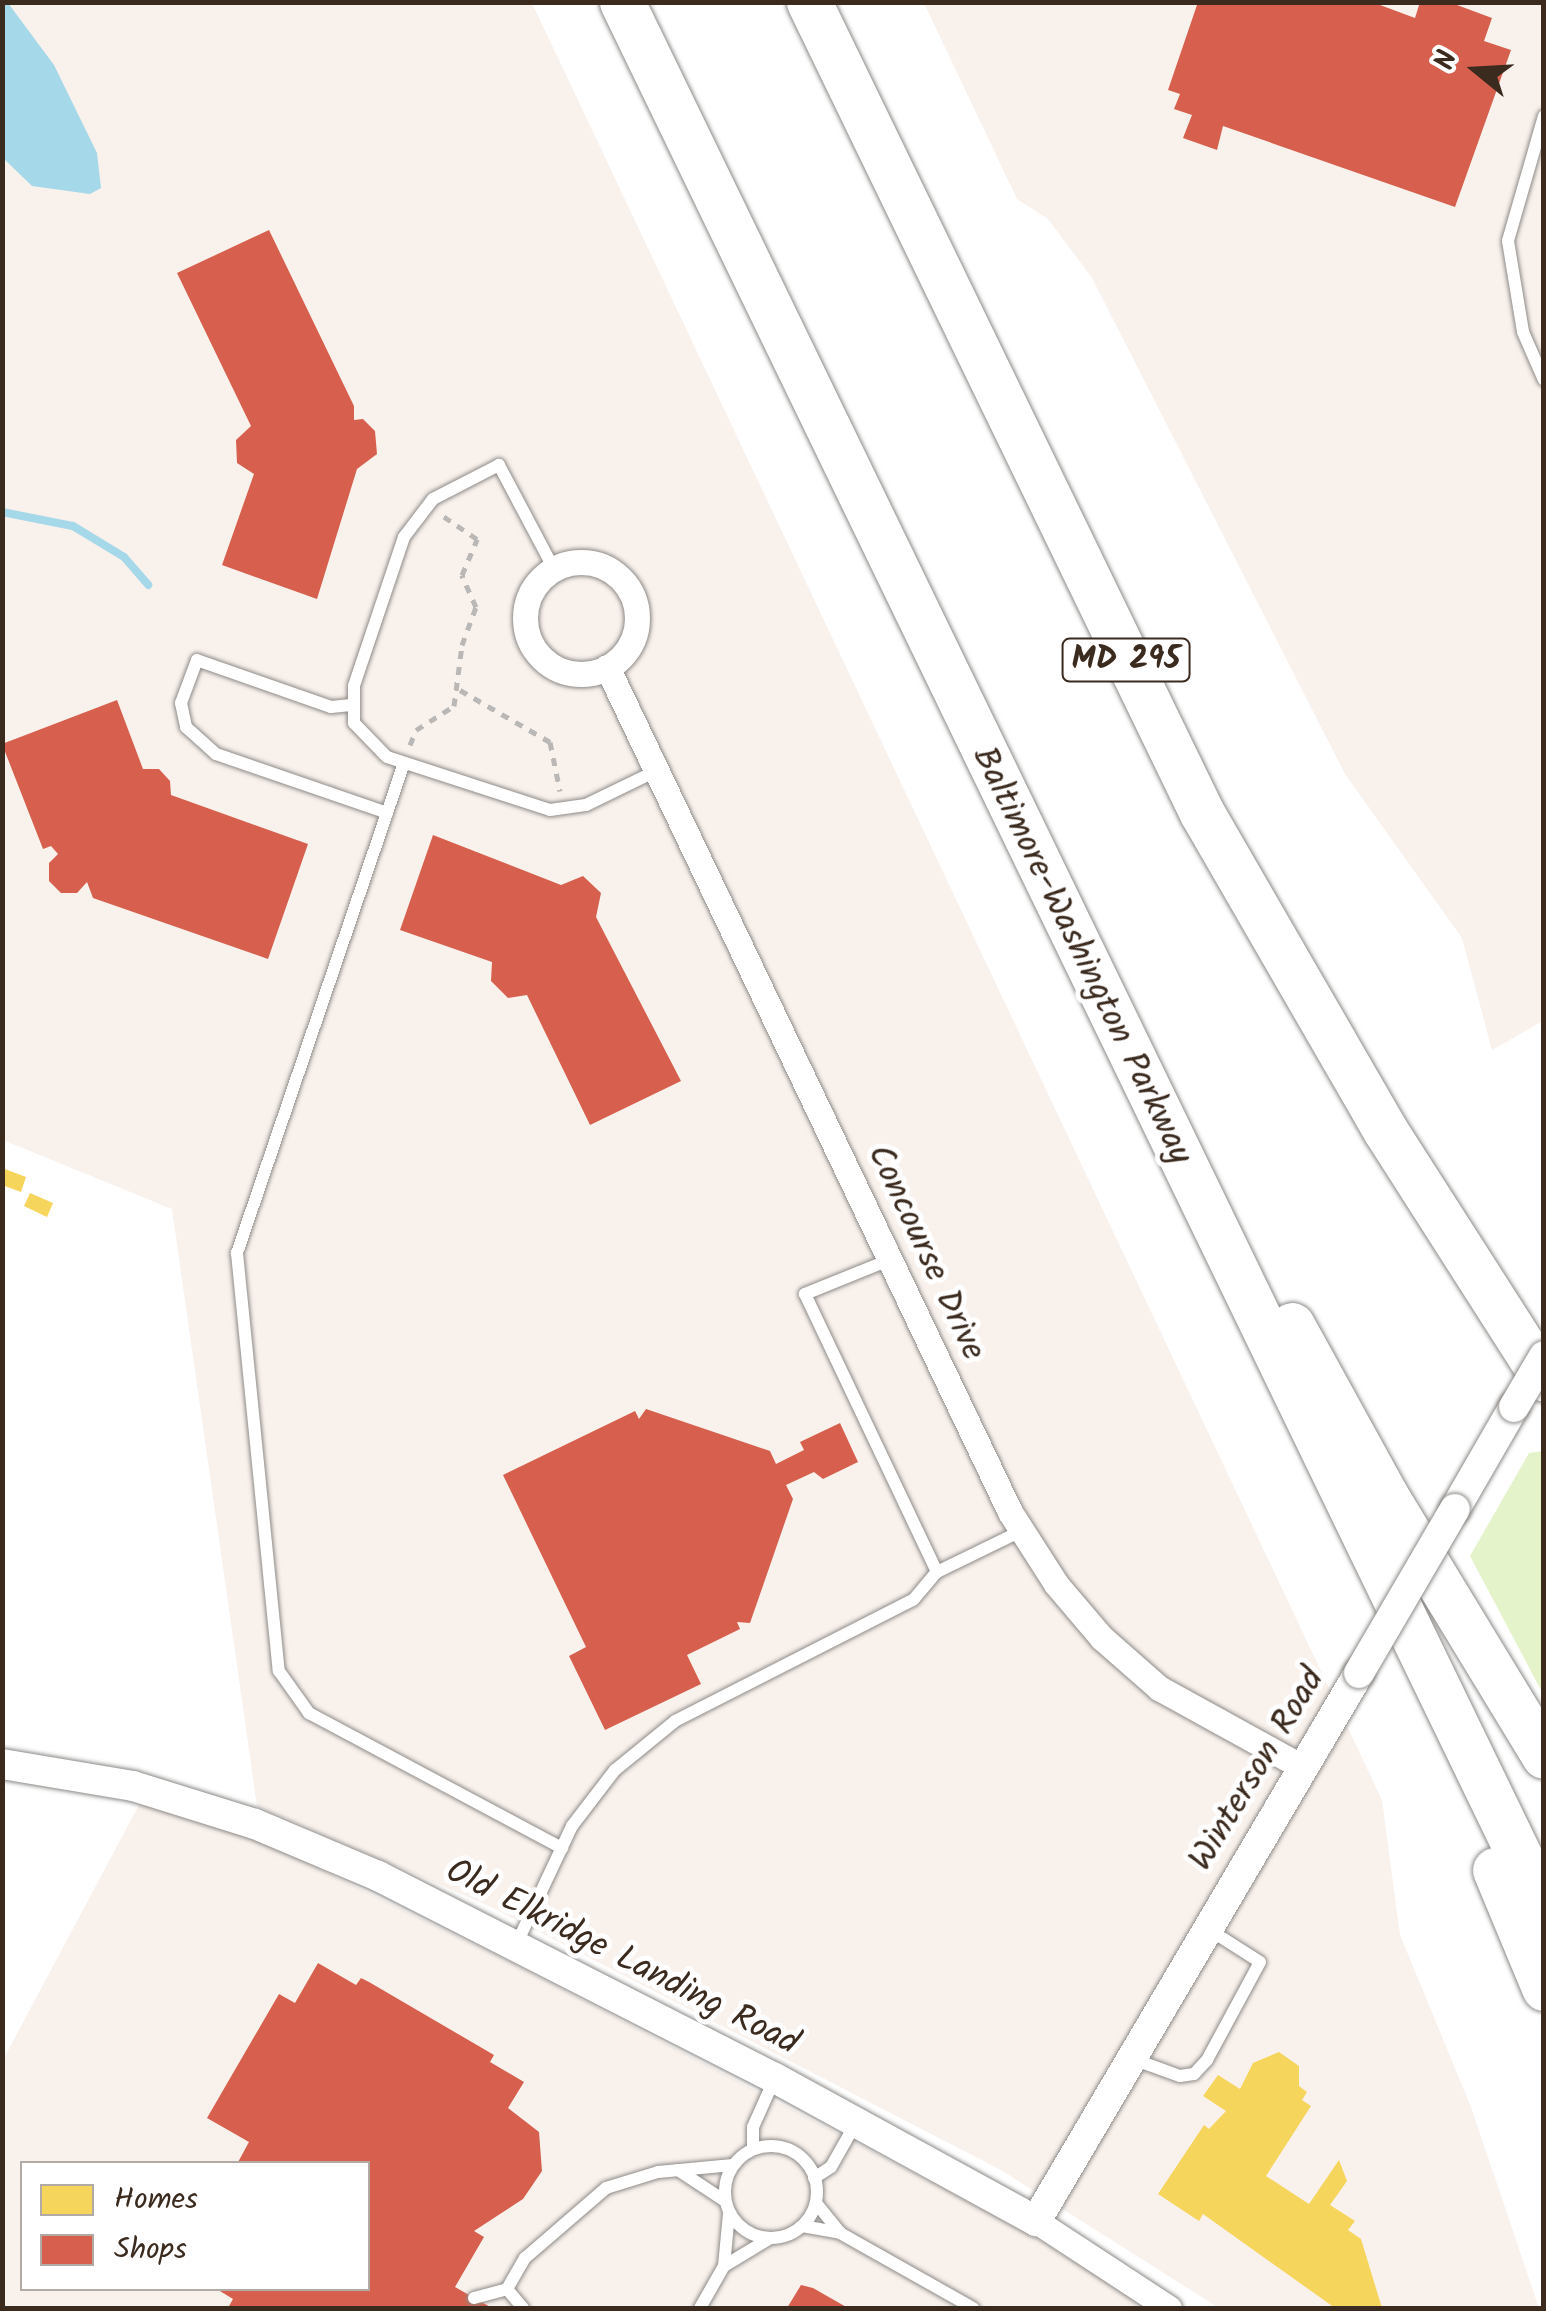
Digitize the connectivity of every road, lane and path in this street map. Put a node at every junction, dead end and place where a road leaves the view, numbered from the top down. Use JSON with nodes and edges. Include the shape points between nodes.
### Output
{"nodes":[{"id":1,"x":622,"y":2,"type":"edge"},
{"id":2,"x":809,"y":2,"type":"edge"},
{"id":3,"x":1544,"y":116,"type":"edge"},
{"id":4,"x":794,"y":361,"type":"junction"},
{"id":5,"x":1544,"y":380,"type":"edge"},
{"id":6,"x":441,"y":514,"type":"dead end"},
{"id":7,"x":554,"y":569,"type":"junction"},
{"id":8,"x":607,"y":667,"type":"junction"},
{"id":9,"x":460,"y":690,"type":"junction"},
{"id":10,"x":351,"y":705,"type":"junction"},
{"id":11,"x":409,"y":746,"type":"dead end"},
{"id":12,"x":404,"y":763,"type":"junction"},
{"id":13,"x":656,"y":771,"type":"junction"},
{"id":14,"x":559,"y":794,"type":"dead end"},
{"id":15,"x":386,"y":813,"type":"junction"},
{"id":16,"x":1024,"y":842,"type":"junction"},
{"id":17,"x":889,"y":1260,"type":"junction"},
{"id":18,"x":1492,"y":1291,"type":"junction"},
{"id":19,"x":1544,"y":1355,"type":"edge"},
{"id":20,"x":1529,"y":1393,"type":"edge"},
{"id":21,"x":1021,"y":1530,"type":"junction"},
{"id":22,"x":936,"y":1572,"type":"junction"},
{"id":23,"x":1544,"y":1756,"type":"edge"},
{"id":24,"x":2,"y":1764,"type":"edge"},
{"id":25,"x":1302,"y":1767,"type":"junction"},
{"id":26,"x":562,"y":1848,"type":"junction"},
{"id":27,"x":1544,"y":1908,"type":"edge"},
{"id":28,"x":1208,"y":1928,"type":"junction"},
{"id":29,"x":516,"y":1944,"type":"junction"},
{"id":30,"x":1544,"y":1988,"type":"edge"},
{"id":31,"x":1132,"y":2058,"type":"junction"},
{"id":32,"x":775,"y":2078,"type":"junction"},
{"id":33,"x":856,"y":2121,"type":"junction"},
{"id":34,"x":753,"y":2150,"type":"junction"},
{"id":35,"x":733,"y":2165,"type":"junction"},
{"id":36,"x":678,"y":2170,"type":"junction"},
{"id":37,"x":814,"y":2178,"type":"junction"},
{"id":38,"x":816,"y":2203,"type":"junction"},
{"id":39,"x":727,"y":2207,"type":"junction"},
{"id":40,"x":1036,"y":2221,"type":"junction"},
{"id":41,"x":802,"y":2226,"type":"junction"},
{"id":42,"x":840,"y":2233,"type":"junction"},
{"id":43,"x":770,"y":2238,"type":"junction"},
{"id":44,"x":724,"y":2266,"type":"junction"},
{"id":45,"x":507,"y":2289,"type":"junction"},
{"id":46,"x":474,"y":2298,"type":"dead end"},
{"id":47,"x":523,"y":2308,"type":"edge"},
{"id":48,"x":700,"y":2308,"type":"edge"},
{"id":49,"x":973,"y":2308,"type":"edge"},
{"id":50,"x":1169,"y":2308,"type":"edge"}],
"edges":[{"from":1,"to":4,"type":"highway","name":"Baltimore-Washington Parkway"},
{"from":2,"to":18,"type":"highway","number":"MD 295","via":[[1202,813],[1375,1114]]},
{"from":3,"to":5,"type":"lane","via":[[1508,241],[1523,332]]},
{"from":4,"to":16,"type":"highway","name":"Baltimore-Washington Parkway"},
{"from":4,"to":23,"type":"highway","via":[[872,472],[1259,1264],[1386,1496]]},
{"from":6,"to":9,"type":"path","via":[[478,539],[463,562],[476,607],[462,645]]},
{"from":7,"to":8,"type":"street","via":[[536,585],[526,608],[532,644],[559,670],[583,674]]},
{"from":7,"to":8,"type":"street","via":[[578,562],[603,566],[630,592],[636,615],[632,640]]},
{"from":7,"to":10,"type":"lane","via":[[499,465],[433,499],[404,537]]},
{"from":8,"to":13,"type":"street","name":"Concourse Drive"},
{"from":9,"to":11,"type":"path","via":[[446,716],[416,730]]},
{"from":9,"to":14,"type":"path","via":[[550,742],[562,777]]},
{"from":10,"to":12,"type":"lane","via":[[366,740]]},
{"from":10,"to":15,"type":"lane","via":[[331,706],[197,660],[181,703],[186,727],[216,754]]},
{"from":12,"to":13,"type":"lane","via":[[550,810],[586,805]]},
{"from":12,"to":15,"type":"lane"},
{"from":13,"to":17,"type":"street","name":"Concourse Drive"},
{"from":15,"to":26,"type":"lane","via":[[236,1253],[279,1671],[309,1712]]},
{"from":16,"to":27,"type":"highway","name":"Baltimore-Washington Parkway"},
{"from":16,"to":30,"type":"highway","via":[[1080,1006],[1476,1825]]},
{"from":17,"to":21,"type":"street","name":"Concourse Drive"},
{"from":17,"to":22,"type":"lane","via":[[804,1294]]},
{"from":18,"to":19,"type":"highway"},
{"from":18,"to":20,"type":"highway","number":"MD 295"},
{"from":19,"to":20,"type":"street","name":"Winterson Road","bridge":true},
{"from":20,"to":25,"type":"street","name":"Winterson Road","bridge":true},
{"from":21,"to":22,"type":"lane"},
{"from":21,"to":25,"type":"street","name":"Concourse Drive","via":[[1102,1638],[1159,1688]]},
{"from":22,"to":26,"type":"lane","via":[[914,1599],[675,1721],[615,1770]]},
{"from":24,"to":29,"type":"street","name":"Old Elkridge Landing Road","via":[[76,1772],[256,1824]]},
{"from":25,"to":28,"type":"street","name":"Winterson Road"},
{"from":26,"to":29,"type":"lane"},
{"from":28,"to":31,"type":"street","name":"Winterson Road"},
{"from":28,"to":31,"type":"lane","via":[[1260,1962],[1194,2074],[1180,2076]]},
{"from":29,"to":32,"type":"street","name":"Old Elkridge Landing Road"},
{"from":31,"to":40,"type":"street","name":"Winterson Road"},
{"from":32,"to":33,"type":"street","name":"Old Elkridge Landing Road"},
{"from":32,"to":34,"type":"lane","via":[[753,2126]]},
{"from":33,"to":37,"type":"lane","via":[[831,2167]]},
{"from":33,"to":40,"type":"street","name":"Old Elkridge Landing Road"},
{"from":34,"to":35,"type":"lane"},
{"from":34,"to":37,"type":"lane","via":[[790,2150]]},
{"from":35,"to":36,"type":"lane"},
{"from":35,"to":39,"type":"lane"},
{"from":36,"to":39,"type":"lane"},
{"from":36,"to":45,"type":"lane","via":[[606,2188],[525,2258]]},
{"from":37,"to":38,"type":"lane"},
{"from":38,"to":41,"type":"lane"},
{"from":38,"to":42,"type":"lane"},
{"from":39,"to":43,"type":"lane","via":[[746,2232]]},
{"from":39,"to":44,"type":"lane"},
{"from":40,"to":50,"type":"street","name":"Old Elkridge Landing Road"},
{"from":41,"to":42,"type":"lane"},
{"from":41,"to":43,"type":"lane"},
{"from":42,"to":49,"type":"lane"},
{"from":43,"to":44,"type":"lane"},
{"from":44,"to":48,"type":"lane"},
{"from":45,"to":46,"type":"lane"},
{"from":45,"to":47,"type":"lane"}]}
